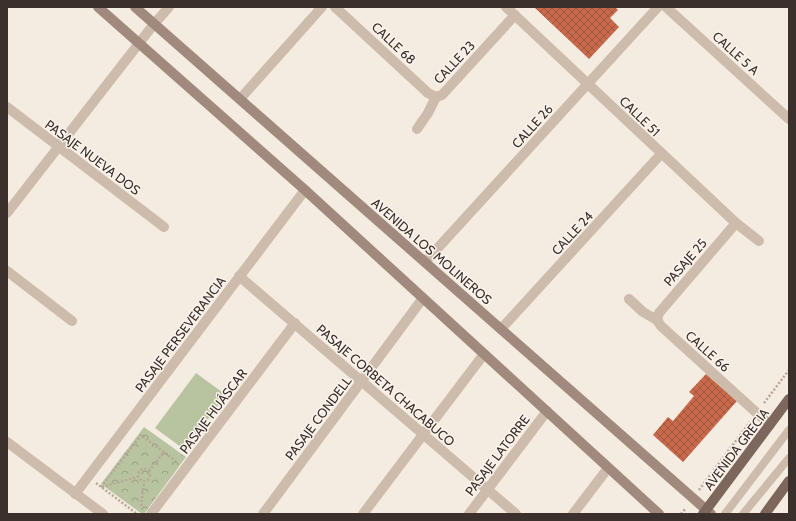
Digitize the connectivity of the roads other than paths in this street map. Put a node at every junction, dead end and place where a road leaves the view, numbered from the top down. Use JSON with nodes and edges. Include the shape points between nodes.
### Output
{"nodes":[{"id":1,"x":98,"y":7,"type":"edge"},
{"id":2,"x":135,"y":7,"type":"edge"},
{"id":3,"x":169,"y":7,"type":"edge"},
{"id":4,"x":322,"y":7,"type":"edge"},
{"id":5,"x":334,"y":7,"type":"edge"},
{"id":6,"x":506,"y":7,"type":"edge"},
{"id":7,"x":658,"y":7,"type":"edge"},
{"id":8,"x":666,"y":7,"type":"edge"},
{"id":9,"x":515,"y":15,"type":"junction"},
{"id":10,"x":154,"y":24,"type":"junction"},
{"id":11,"x":139,"y":43,"type":"junction"},
{"id":12,"x":588,"y":84,"type":"junction"},
{"id":13,"x":436,"y":97,"type":"junction"},
{"id":14,"x":240,"y":99,"type":"junction"},
{"id":15,"x":7,"y":107,"type":"edge"},
{"id":16,"x":789,"y":118,"type":"edge"},
{"id":17,"x":417,"y":129,"type":"dead end"},
{"id":18,"x":58,"y":146,"type":"junction"},
{"id":19,"x":662,"y":154,"type":"junction"},
{"id":20,"x":305,"y":190,"type":"junction"},
{"id":21,"x":7,"y":213,"type":"edge"},
{"id":22,"x":736,"y":223,"type":"junction"},
{"id":23,"x":164,"y":227,"type":"dead end"},
{"id":24,"x":759,"y":241,"type":"dead end"},
{"id":25,"x":425,"y":262,"type":"junction"},
{"id":26,"x":7,"y":271,"type":"edge"},
{"id":27,"x":239,"y":276,"type":"junction"},
{"id":28,"x":423,"y":298,"type":"junction"},
{"id":29,"x":628,"y":298,"type":"dead end"},
{"id":30,"x":657,"y":320,"type":"junction"},
{"id":31,"x":72,"y":321,"type":"dead end"},
{"id":32,"x":295,"y":324,"type":"junction"},
{"id":33,"x":501,"y":329,"type":"junction"},
{"id":34,"x":484,"y":354,"type":"junction"},
{"id":35,"x":362,"y":381,"type":"junction"},
{"id":36,"x":789,"y":399,"type":"edge"},
{"id":37,"x":547,"y":411,"type":"junction"},
{"id":38,"x":770,"y":425,"type":"junction"},
{"id":39,"x":789,"y":430,"type":"edge"},
{"id":40,"x":423,"y":434,"type":"junction"},
{"id":41,"x":7,"y":442,"type":"edge"},
{"id":42,"x":789,"y":458,"type":"edge"},
{"id":43,"x":608,"y":468,"type":"junction"},
{"id":44,"x":789,"y":481,"type":"edge"},
{"id":45,"x":488,"y":489,"type":"junction"},
{"id":46,"x":75,"y":494,"type":"junction"},
{"id":47,"x":99,"y":513,"type":"edge"},
{"id":48,"x":707,"y":513,"type":"edge"},
{"id":49,"x":151,"y":514,"type":"edge"},
{"id":50,"x":263,"y":514,"type":"edge"},
{"id":51,"x":363,"y":514,"type":"edge"},
{"id":52,"x":469,"y":514,"type":"edge"},
{"id":53,"x":516,"y":514,"type":"edge"},
{"id":54,"x":573,"y":514,"type":"edge"},
{"id":55,"x":659,"y":514,"type":"edge"},
{"id":56,"x":724,"y":514,"type":"edge"},
{"id":57,"x":743,"y":514,"type":"edge"},
{"id":58,"x":765,"y":514,"type":"edge"}],
"edges":[{"from":1,"to":11,"type":"street"},
{"from":2,"to":10,"type":"street","name":"AVENIDA LOS MOLINEROS"},
{"from":3,"to":10,"type":"street"},
{"from":4,"to":14,"type":"street"},
{"from":5,"to":13,"type":"street","name":"CALLE 68","via":[[428,93]]},
{"from":6,"to":9,"type":"street","name":"CALLE 51"},
{"from":7,"to":12,"type":"street","name":"CALLE 26"},
{"from":8,"to":16,"type":"street","name":"CALLE 5 A"},
{"from":9,"to":12,"type":"street","name":"CALLE 51"},
{"from":9,"to":13,"type":"street","name":"CALLE 23","via":[[442,95]]},
{"from":10,"to":11,"type":"street"},
{"from":10,"to":14,"type":"street","name":"AVENIDA LOS MOLINEROS"},
{"from":11,"to":18,"type":"street"},
{"from":11,"to":20,"type":"street"},
{"from":12,"to":19,"type":"street","name":"CALLE 51"},
{"from":12,"to":25,"type":"street","name":"CALLE 26"},
{"from":13,"to":17,"type":"street","name":"CALLE 23"},
{"from":14,"to":25,"type":"street","name":"AVENIDA LOS MOLINEROS"},
{"from":15,"to":18,"type":"street","name":"PASAJE NUEVA DOS"},
{"from":18,"to":21,"type":"street"},
{"from":18,"to":23,"type":"street","name":"PASAJE NUEVA DOS"},
{"from":19,"to":22,"type":"street","name":"CALLE 51"},
{"from":19,"to":33,"type":"street","name":"CALLE 24"},
{"from":20,"to":27,"type":"street","name":"PASAJE PERSEVERANCIA"},
{"from":20,"to":28,"type":"street"},
{"from":22,"to":24,"type":"street","name":"CALLE 51"},
{"from":22,"to":30,"type":"street","name":"PASAJE 25","via":[[659,313]]},
{"from":25,"to":33,"type":"street","name":"AVENIDA LOS MOLINEROS"},
{"from":26,"to":31,"type":"street"},
{"from":27,"to":32,"type":"street","name":"PASAJE CORBETA CHACABUCO"},
{"from":27,"to":46,"type":"street","name":"PASAJE PERSEVERANCIA"},
{"from":28,"to":34,"type":"street"},
{"from":28,"to":35,"type":"street","name":"PASAJE CONDELL"},
{"from":29,"to":30,"type":"street","name":"CALLE 66","via":[[643,312]]},
{"from":30,"to":38,"type":"street","name":"CALLE 66"},
{"from":32,"to":35,"type":"street","name":"PASAJE CORBETA CHACABUCO"},
{"from":32,"to":49,"type":"street","name":"PASAJE HUÁSCAR"},
{"from":33,"to":48,"type":"street","name":"AVENIDA LOS MOLINEROS"},
{"from":34,"to":37,"type":"street"},
{"from":34,"to":40,"type":"street"},
{"from":35,"to":40,"type":"street","name":"PASAJE CORBETA CHACABUCO"},
{"from":35,"to":50,"type":"street","name":"PASAJE CONDELL"},
{"from":36,"to":38,"type":"main road","name":"AVENIDA GRECIA"},
{"from":37,"to":43,"type":"street"},
{"from":37,"to":45,"type":"street","name":"PASAJE LATORRE"},
{"from":38,"to":48,"type":"main road","name":"AVENIDA GRECIA"},
{"from":39,"to":56,"type":"lane"},
{"from":40,"to":45,"type":"street","name":"PASAJE CORBETA CHACABUCO"},
{"from":40,"to":51,"type":"street"},
{"from":41,"to":46,"type":"street"},
{"from":42,"to":57,"type":"lane"},
{"from":43,"to":54,"type":"street"},
{"from":43,"to":55,"type":"street"},
{"from":44,"to":58,"type":"main road"},
{"from":45,"to":52,"type":"street","name":"PASAJE LATORRE"},
{"from":45,"to":53,"type":"street","name":"PASAJE CORBETA CHACABUCO"},
{"from":46,"to":47,"type":"street"}]}
